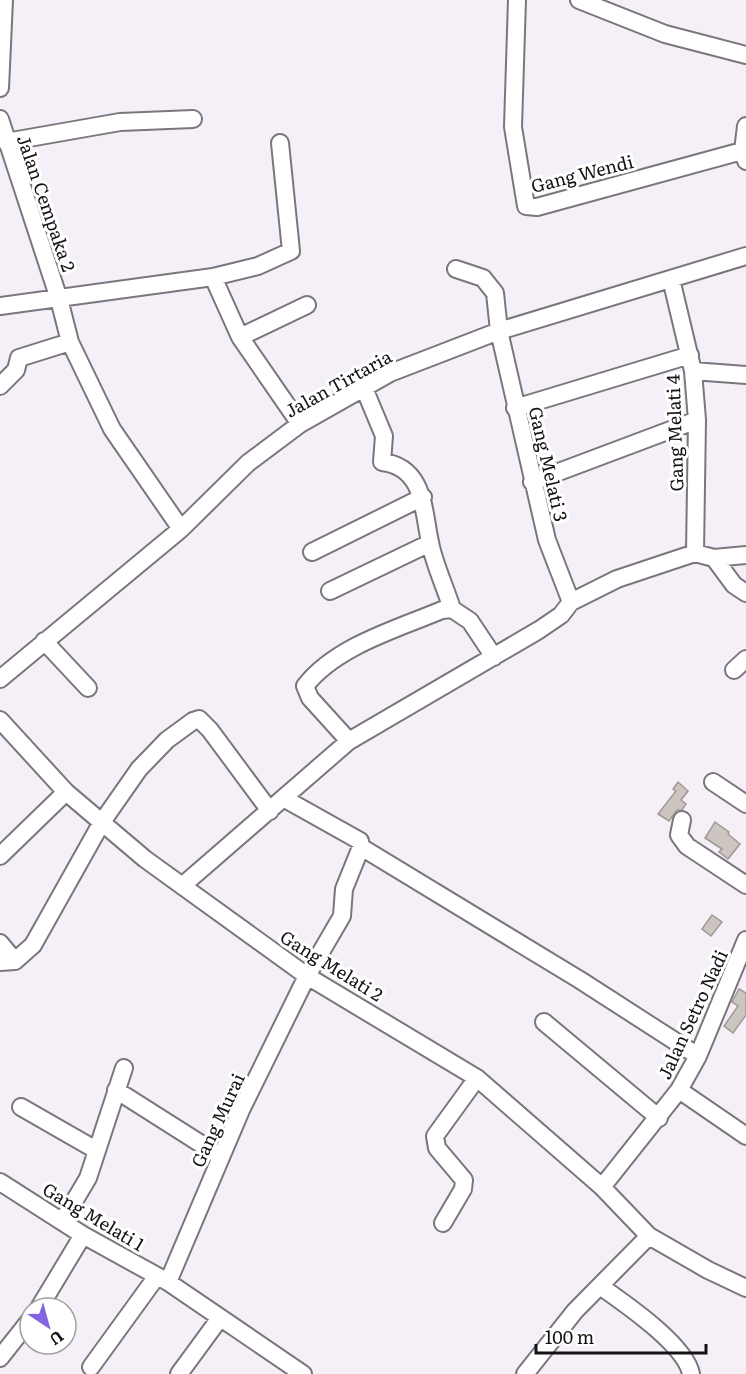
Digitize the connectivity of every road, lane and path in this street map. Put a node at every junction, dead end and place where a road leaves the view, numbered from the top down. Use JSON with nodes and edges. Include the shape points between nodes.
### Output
{"nodes":[{"id":1,"x":4,"y":0,"type":"edge"},
{"id":2,"x":517,"y":0,"type":"edge"},
{"id":3,"x":579,"y":0,"type":"edge"},
{"id":4,"x":746,"y":55,"type":"edge"},
{"id":5,"x":0,"y":88,"type":"edge"},
{"id":6,"x":0,"y":119,"type":"edge"},
{"id":7,"x":193,"y":119,"type":"dead end"},
{"id":8,"x":746,"y":126,"type":"edge"},
{"id":9,"x":6,"y":142,"type":"junction"},
{"id":10,"x":280,"y":143,"type":"dead end"},
{"id":11,"x":745,"y":154,"type":"edge"},
{"id":12,"x":746,"y":256,"type":"edge"},
{"id":13,"x":456,"y":269,"type":"dead end"},
{"id":14,"x":213,"y":277,"type":"junction"},
{"id":15,"x":671,"y":279,"type":"junction"},
{"id":16,"x":59,"y":298,"type":"junction"},
{"id":17,"x":307,"y":305,"type":"dead end"},
{"id":18,"x":0,"y":306,"type":"edge"},
{"id":19,"x":499,"y":331,"type":"junction"},
{"id":20,"x":240,"y":338,"type":"junction"},
{"id":21,"x":70,"y":342,"type":"junction"},
{"id":22,"x":691,"y":363,"type":"junction"},
{"id":23,"x":746,"y":375,"type":"edge"},
{"id":24,"x":0,"y":386,"type":"edge"},
{"id":25,"x":364,"y":388,"type":"junction"},
{"id":26,"x":515,"y":408,"type":"junction"},
{"id":27,"x":697,"y":420,"type":"junction"},
{"id":28,"x":300,"y":424,"type":"junction"},
{"id":29,"x":532,"y":482,"type":"junction"},
{"id":30,"x":423,"y":497,"type":"junction"},
{"id":31,"x":182,"y":529,"type":"junction"},
{"id":32,"x":430,"y":543,"type":"junction"},
{"id":33,"x":312,"y":552,"type":"dead end"},
{"id":34,"x":695,"y":553,"type":"junction"},
{"id":35,"x":746,"y":555,"type":"edge"},
{"id":36,"x":714,"y":558,"type":"junction"},
{"id":37,"x":330,"y":591,"type":"dead end"},
{"id":38,"x":746,"y":593,"type":"edge"},
{"id":39,"x":570,"y":602,"type":"junction"},
{"id":40,"x":453,"y":609,"type":"junction"},
{"id":41,"x":44,"y":641,"type":"junction"},
{"id":42,"x":494,"y":657,"type":"junction"},
{"id":43,"x":0,"y":679,"type":"edge"},
{"id":44,"x":88,"y":688,"type":"dead end"},
{"id":45,"x":0,"y":720,"type":"edge"},
{"id":46,"x":349,"y":741,"type":"junction"},
{"id":47,"x":713,"y":782,"type":"dead end"},
{"id":48,"x":66,"y":792,"type":"junction"},
{"id":49,"x":285,"y":799,"type":"junction"},
{"id":50,"x":746,"y":804,"type":"edge"},
{"id":51,"x":270,"y":811,"type":"junction"},
{"id":52,"x":682,"y":820,"type":"dead end"},
{"id":53,"x":102,"y":822,"type":"junction"},
{"id":54,"x":361,"y":847,"type":"junction"},
{"id":55,"x":0,"y":856,"type":"edge"},
{"id":56,"x":746,"y":885,"type":"edge"},
{"id":57,"x":182,"y":886,"type":"junction"},
{"id":58,"x":746,"y":940,"type":"edge"},
{"id":59,"x":0,"y":943,"type":"edge"},
{"id":60,"x":7,"y":962,"type":"edge"},
{"id":61,"x":307,"y":976,"type":"junction"},
{"id":62,"x":544,"y":1022,"type":"dead end"},
{"id":63,"x":698,"y":1056,"type":"junction"},
{"id":64,"x":124,"y":1068,"type":"dead end"},
{"id":65,"x":477,"y":1078,"type":"junction"},
{"id":66,"x":116,"y":1090,"type":"junction"},
{"id":67,"x":679,"y":1090,"type":"junction"},
{"id":68,"x":21,"y":1107,"type":"dead end"},
{"id":69,"x":659,"y":1119,"type":"junction"},
{"id":70,"x":746,"y":1136,"type":"edge"},
{"id":71,"x":96,"y":1150,"type":"junction"},
{"id":72,"x":220,"y":1155,"type":"junction"},
{"id":73,"x":0,"y":1182,"type":"edge"},
{"id":74,"x":602,"y":1187,"type":"junction"},
{"id":75,"x":63,"y":1220,"type":"junction"},
{"id":76,"x":443,"y":1223,"type":"dead end"},
{"id":77,"x":83,"y":1235,"type":"junction"},
{"id":78,"x":649,"y":1236,"type":"junction"},
{"id":79,"x":162,"y":1279,"type":"junction"},
{"id":80,"x":600,"y":1286,"type":"junction"},
{"id":81,"x":746,"y":1288,"type":"edge"},
{"id":82,"x":46,"y":1296,"type":"edge"},
{"id":83,"x":220,"y":1318,"type":"junction"},
{"id":84,"x":18,"y":1335,"type":"edge"},
{"id":85,"x":0,"y":1358,"type":"edge"},
{"id":86,"x":91,"y":1367,"type":"dead end"},
{"id":87,"x":179,"y":1374,"type":"edge"},
{"id":88,"x":303,"y":1374,"type":"edge"},
{"id":89,"x":525,"y":1374,"type":"edge"},
{"id":90,"x":691,"y":1374,"type":"edge"}],
"edges":[{"from":1,"to":5,"type":"street"},
{"from":2,"to":11,"type":"street","name":"Gang Wendi","via":[[513,127],[526,206],[537,207]]},
{"from":3,"to":4,"type":"street","via":[[665,34]]},
{"from":6,"to":9,"type":"street","name":"Jalan Cempaka 2"},
{"from":7,"to":9,"type":"street","via":[[120,122]]},
{"from":8,"to":11,"type":"street"},
{"from":9,"to":16,"type":"street","name":"Jalan Cempaka 2"},
{"from":10,"to":14,"type":"street","via":[[291,251],[258,266]]},
{"from":12,"to":15,"type":"street","name":"Jalan Tirtaria"},
{"from":13,"to":19,"type":"street","name":"Gang Melati 3","via":[[483,278],[495,292]]},
{"from":14,"to":16,"type":"street"},
{"from":14,"to":20,"type":"street"},
{"from":15,"to":19,"type":"street","name":"Jalan Tirtaria"},
{"from":15,"to":22,"type":"street","name":"Gang Melati 4"},
{"from":16,"to":18,"type":"street"},
{"from":16,"to":21,"type":"street","name":"Jalan Cempaka 2"},
{"from":17,"to":20,"type":"street"},
{"from":19,"to":25,"type":"street","name":"Jalan Tirtaria","via":[[390,373]]},
{"from":19,"to":26,"type":"street","name":"Gang Melati 3"},
{"from":20,"to":28,"type":"street"},
{"from":21,"to":24,"type":"street","via":[[19,358],[15,370]]},
{"from":21,"to":31,"type":"street","name":"Jalan Cempaka 2","via":[[112,429]]},
{"from":22,"to":23,"type":"street"},
{"from":22,"to":26,"type":"street"},
{"from":22,"to":27,"type":"street","name":"Gang Melati 4"},
{"from":25,"to":28,"type":"street","name":"Jalan Tirtaria"},
{"from":25,"to":30,"type":"street","via":[[384,435],[382,462],[404,469]]},
{"from":26,"to":29,"type":"street","name":"Gang Melati 3"},
{"from":27,"to":29,"type":"street"},
{"from":27,"to":34,"type":"street","name":"Gang Melati 4"},
{"from":28,"to":31,"type":"street","name":"Jalan Tirtaria","via":[[248,463]]},
{"from":29,"to":39,"type":"street","name":"Gang Melati 3","via":[[547,540]]},
{"from":30,"to":32,"type":"street"},
{"from":30,"to":33,"type":"street"},
{"from":31,"to":41,"type":"street","name":"Jalan Tirtaria"},
{"from":32,"to":37,"type":"street"},
{"from":32,"to":40,"type":"street"},
{"from":34,"to":36,"type":"street"},
{"from":34,"to":39,"type":"street","via":[[617,579]]},
{"from":35,"to":36,"type":"street"},
{"from":36,"to":38,"type":"street","via":[[734,585]]},
{"from":39,"to":42,"type":"street","via":[[561,615]]},
{"from":40,"to":42,"type":"street","via":[[470,621]]},
{"from":40,"to":46,"type":"street","via":[[442,610],[357,647],[321,669],[305,686],[309,698]]},
{"from":41,"to":43,"type":"street","name":"Jalan Tirtaria"},
{"from":41,"to":44,"type":"street"},
{"from":42,"to":46,"type":"street"},
{"from":45,"to":48,"type":"street","name":"Gang Melati 2"},
{"from":46,"to":49,"type":"street"},
{"from":47,"to":50,"type":"street"},
{"from":48,"to":53,"type":"street","name":"Gang Melati 2"},
{"from":48,"to":55,"type":"street"},
{"from":49,"to":51,"type":"street"},
{"from":49,"to":54,"type":"street","via":[[360,841]]},
{"from":51,"to":53,"type":"street","via":[[199,719],[167,740],[139,769]]},
{"from":51,"to":57,"type":"street"},
{"from":52,"to":56,"type":"street","via":[[679,835],[687,846]]},
{"from":53,"to":57,"type":"street","name":"Gang Melati 2"},
{"from":53,"to":60,"type":"street","via":[[33,945]]},
{"from":54,"to":61,"type":"street","name":"Gang Murai","via":[[344,889],[342,916]]},
{"from":54,"to":63,"type":"street"},
{"from":57,"to":61,"type":"street","name":"Gang Melati 2"},
{"from":58,"to":63,"type":"street","name":"Jalan Setro Nadi"},
{"from":59,"to":60,"type":"street"},
{"from":61,"to":65,"type":"street","name":"Gang Melati 2"},
{"from":61,"to":72,"type":"street","name":"Gang Murai"},
{"from":62,"to":69,"type":"street"},
{"from":63,"to":67,"type":"street","name":"Jalan Setro Nadi"},
{"from":64,"to":66,"type":"street"},
{"from":65,"to":74,"type":"street","name":"Gang Melati 2"},
{"from":65,"to":76,"type":"street","via":[[435,1136],[437,1148],[464,1180],[463,1189]]},
{"from":66,"to":71,"type":"street"},
{"from":66,"to":72,"type":"street"},
{"from":67,"to":69,"type":"street","name":"Jalan Setro Nadi"},
{"from":67,"to":70,"type":"street"},
{"from":68,"to":71,"type":"street"},
{"from":69,"to":74,"type":"street","name":"Jalan Setro Nadi"},
{"from":71,"to":75,"type":"street","via":[[88,1178]]},
{"from":72,"to":79,"type":"street","name":"Gang Murai"},
{"from":73,"to":75,"type":"street","name":"Gang Melati 1"},
{"from":74,"to":78,"type":"street","name":"Gang Melati 2"},
{"from":75,"to":77,"type":"street","name":"Gang Melati 1"},
{"from":77,"to":79,"type":"street","name":"Gang Melati 1"},
{"from":77,"to":82,"type":"street"},
{"from":78,"to":80,"type":"street"},
{"from":78,"to":81,"type":"street","name":"Gang Melati 2"},
{"from":79,"to":83,"type":"street","name":"Gang Melati 1"},
{"from":79,"to":86,"type":"street","name":"Gang Murai"},
{"from":80,"to":89,"type":"street"},
{"from":80,"to":90,"type":"street","via":[[653,1325],[673,1345]]},
{"from":83,"to":87,"type":"street"},
{"from":83,"to":88,"type":"street","name":"Gang Melati 1"},
{"from":84,"to":85,"type":"street"}]}
